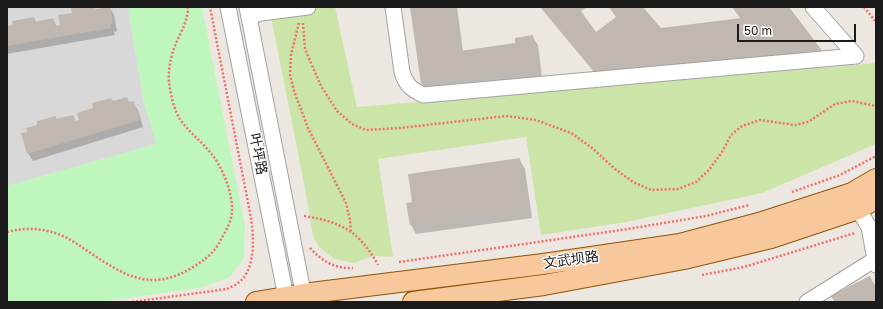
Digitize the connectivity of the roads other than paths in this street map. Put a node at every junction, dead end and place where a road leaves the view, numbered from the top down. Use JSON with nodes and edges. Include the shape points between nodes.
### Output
{"nodes":[{"id":1,"x":228,"y":7,"type":"edge"},
{"id":2,"x":308,"y":7,"type":"edge"},
{"id":3,"x":392,"y":7,"type":"edge"},
{"id":4,"x":813,"y":7,"type":"edge"},
{"id":5,"x":248,"y":12,"type":"edge"},
{"id":6,"x":876,"y":179,"type":"edge"},
{"id":7,"x":876,"y":199,"type":"edge"},
{"id":8,"x":858,"y":209,"type":"junction"},
{"id":9,"x":875,"y":263,"type":"edge"},
{"id":10,"x":296,"y":299,"type":"edge"},
{"id":11,"x":256,"y":302,"type":"edge"},
{"id":12,"x":413,"y":302,"type":"edge"},
{"id":13,"x":807,"y":302,"type":"edge"}],
"edges":[{"from":1,"to":10,"type":"street","name":"叶坪路"},
{"from":2,"to":5,"type":"street","via":[[261,13]]},
{"from":3,"to":4,"type":"street","via":[[405,81],[411,89],[423,95],[856,56]]},
{"from":5,"to":10,"type":"street","name":"叶坪路"},
{"from":6,"to":10,"type":"main road","name":"文武坝路","via":[[852,193],[759,223],[680,244]]},
{"from":7,"to":8,"type":"main road","name":"文武坝路"},
{"from":8,"to":9,"type":"street","via":[[869,227]]},
{"from":8,"to":12,"type":"main road","name":"文武坝路","via":[[771,238],[684,259],[544,285]]},
{"from":9,"to":13,"type":"street"},
{"from":10,"to":11,"type":"main road","name":"文武坝路"}]}
